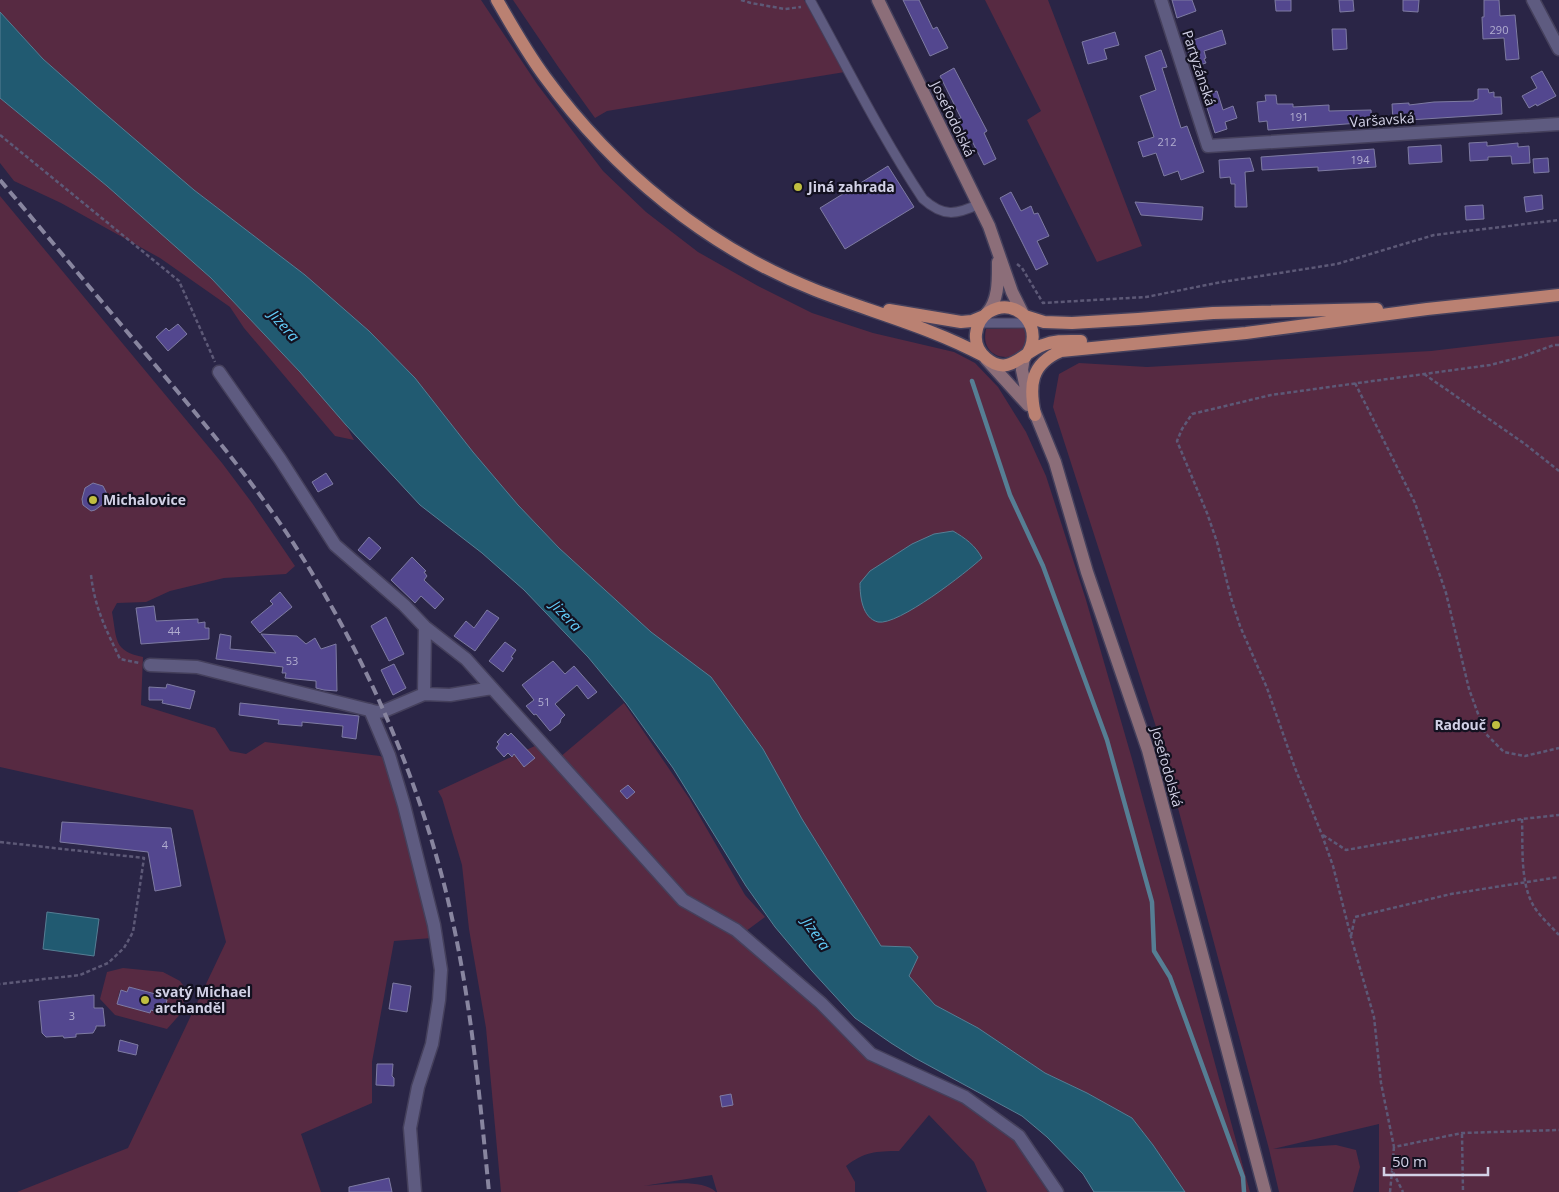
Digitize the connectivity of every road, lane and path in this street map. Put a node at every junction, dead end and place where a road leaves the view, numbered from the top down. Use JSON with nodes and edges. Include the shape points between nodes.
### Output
{"nodes":[{"id":1,"x":497,"y":0,"type":"edge"},
{"id":2,"x":741,"y":0,"type":"edge"},
{"id":3,"x":878,"y":0,"type":"edge"},
{"id":4,"x":1161,"y":0,"type":"edge"},
{"id":5,"x":1533,"y":0,"type":"edge"},
{"id":6,"x":811,"y":2,"type":"edge"},
{"id":7,"x":1559,"y":49,"type":"edge"},
{"id":8,"x":1559,"y":124,"type":"edge"},
{"id":9,"x":0,"y":135,"type":"edge"},
{"id":10,"x":1208,"y":146,"type":"joint"},
{"id":11,"x":979,"y":204,"type":"junction"},
{"id":12,"x":1559,"y":220,"type":"edge"},
{"id":13,"x":999,"y":252,"type":"junction"},
{"id":14,"x":1559,"y":295,"type":"edge"},
{"id":15,"x":856,"y":304,"type":"junction"},
{"id":16,"x":1427,"y":309,"type":"junction"},
{"id":17,"x":983,"y":318,"type":"junction"},
{"id":18,"x":1026,"y":318,"type":"junction"},
{"id":19,"x":1148,"y":342,"type":"junction"},
{"id":20,"x":1559,"y":345,"type":"edge"},
{"id":21,"x":985,"y":357,"type":"junction"},
{"id":22,"x":1024,"y":357,"type":"junction"},
{"id":23,"x":219,"y":372,"type":"joint"},
{"id":24,"x":1422,"y":374,"type":"junction"},
{"id":25,"x":1355,"y":383,"type":"junction"},
{"id":26,"x":1036,"y":415,"type":"junction"},
{"id":27,"x":1559,"y":471,"type":"edge"},
{"id":28,"x":90,"y":576,"type":"dead end"},
{"id":29,"x":425,"y":627,"type":"junction"},
{"id":30,"x":150,"y":665,"type":"joint"},
{"id":31,"x":492,"y":688,"type":"junction"},
{"id":32,"x":424,"y":694,"type":"junction"},
{"id":33,"x":370,"y":710,"type":"junction"},
{"id":34,"x":1559,"y":748,"type":"edge"},
{"id":35,"x":1559,"y":815,"type":"edge"},
{"id":36,"x":1522,"y":819,"type":"junction"},
{"id":37,"x":1322,"y":834,"type":"junction"},
{"id":38,"x":0,"y":842,"type":"edge"},
{"id":39,"x":1559,"y":877,"type":"edge"},
{"id":40,"x":1524,"y":882,"type":"junction"},
{"id":41,"x":1559,"y":935,"type":"edge"},
{"id":42,"x":1351,"y":937,"type":"junction"},
{"id":43,"x":0,"y":984,"type":"edge"},
{"id":44,"x":1559,"y":1130,"type":"edge"},
{"id":45,"x":1462,"y":1134,"type":"junction"},
{"id":46,"x":1394,"y":1147,"type":"junction"},
{"id":47,"x":1392,"y":1170,"type":"junction"},
{"id":48,"x":415,"y":1192,"type":"edge"},
{"id":49,"x":1057,"y":1192,"type":"edge"},
{"id":50,"x":1265,"y":1192,"type":"edge"},
{"id":51,"x":1390,"y":1192,"type":"edge"},
{"id":52,"x":1403,"y":1192,"type":"edge"},
{"id":53,"x":1463,"y":1192,"type":"edge"}],
"edges":[{"from":1,"to":15,"type":"main road","via":[[523,45],[564,102],[643,184],[690,221],[743,255],[799,283]]},
{"from":2,"to":6,"type":"path","via":[[785,9]]},
{"from":3,"to":11,"type":"main road","name":"Josefodolská"},
{"from":4,"to":10,"type":"street","name":"Partyzánská"},
{"from":5,"to":7,"type":"street"},
{"from":6,"to":11,"type":"lane","via":[[868,109],[923,200],[945,212],[962,212]]},
{"from":8,"to":10,"type":"street","name":"Varšavská"},
{"from":9,"to":23,"type":"path","via":[[179,281]]},
{"from":11,"to":13,"type":"main road","name":"Josefodolská"},
{"from":12,"to":13,"type":"path","via":[[1434,236],[1338,264],[1136,298],[1043,303],[1022,268]]},
{"from":13,"to":17,"type":"main road","name":"Josefodolská","via":[[996,295]]},
{"from":13,"to":18,"type":"main road","name":"Josefodolská","via":[[1012,292]]},
{"from":14,"to":16,"type":"main road"},
{"from":15,"to":17,"type":"main road","via":[[954,321]]},
{"from":15,"to":21,"type":"main road","via":[[951,339]]},
{"from":16,"to":18,"type":"main road","via":[[1249,311],[1102,322],[1054,323]]},
{"from":16,"to":19,"type":"main road","via":[[1292,328]]},
{"from":17,"to":18,"type":"main road","via":[[998,308],[1006,307],[1018,310]]},
{"from":17,"to":21,"type":"main road","via":[[976,339]]},
{"from":18,"to":22,"type":"main road","via":[[1033,341]]},
{"from":19,"to":22,"type":"main road","via":[[1055,342],[1038,347]]},
{"from":19,"to":26,"type":"main road","via":[[1070,349],[1049,358],[1036,373],[1032,385]]},
{"from":20,"to":24,"type":"path","via":[[1490,365]]},
{"from":21,"to":22,"type":"main road","via":[[1005,365]]},
{"from":21,"to":26,"type":"main road"},
{"from":22,"to":26,"type":"main road","name":"Josefodolská","via":[[1023,377]]},
{"from":23,"to":29,"type":"street","via":[[335,544]]},
{"from":24,"to":25,"type":"path"},
{"from":24,"to":27,"type":"path"},
{"from":25,"to":34,"type":"path","via":[[1415,503],[1446,592],[1469,689],[1485,732],[1504,752],[1525,756]]},
{"from":25,"to":37,"type":"path","via":[[1271,395],[1192,414],[1177,440],[1217,542],[1240,626],[1268,688]]},
{"from":26,"to":50,"type":"main road","name":"Josefodolská","via":[[1055,462],[1148,750]]},
{"from":28,"to":30,"type":"path","via":[[101,619],[120,659]]},
{"from":29,"to":31,"type":"street","via":[[466,659]]},
{"from":29,"to":32,"type":"street"},
{"from":30,"to":33,"type":"street","via":[[197,667]]},
{"from":31,"to":32,"type":"street","via":[[450,695]]},
{"from":31,"to":49,"type":"street","via":[[683,900],[736,930],[821,1003],[871,1054],[965,1098],[1019,1136]]},
{"from":32,"to":33,"type":"street","via":[[384,711]]},
{"from":33,"to":48,"type":"street","via":[[389,755],[404,805],[434,925],[441,970],[432,1044],[418,1087],[410,1128]]},
{"from":35,"to":36,"type":"path"},
{"from":36,"to":37,"type":"path","via":[[1346,850]]},
{"from":36,"to":40,"type":"path"},
{"from":37,"to":42,"type":"path"},
{"from":38,"to":43,"type":"path","via":[[144,858],[132,932],[124,948],[108,963],[80,975]]},
{"from":39,"to":40,"type":"path"},
{"from":40,"to":41,"type":"path","via":[[1532,902]]},
{"from":40,"to":42,"type":"path","via":[[1451,894],[1355,917]]},
{"from":42,"to":46,"type":"path","via":[[1374,1017],[1381,1083]]},
{"from":44,"to":45,"type":"path"},
{"from":45,"to":46,"type":"path"},
{"from":45,"to":53,"type":"path"},
{"from":46,"to":47,"type":"path"},
{"from":47,"to":51,"type":"path"},
{"from":47,"to":52,"type":"path"}]}
